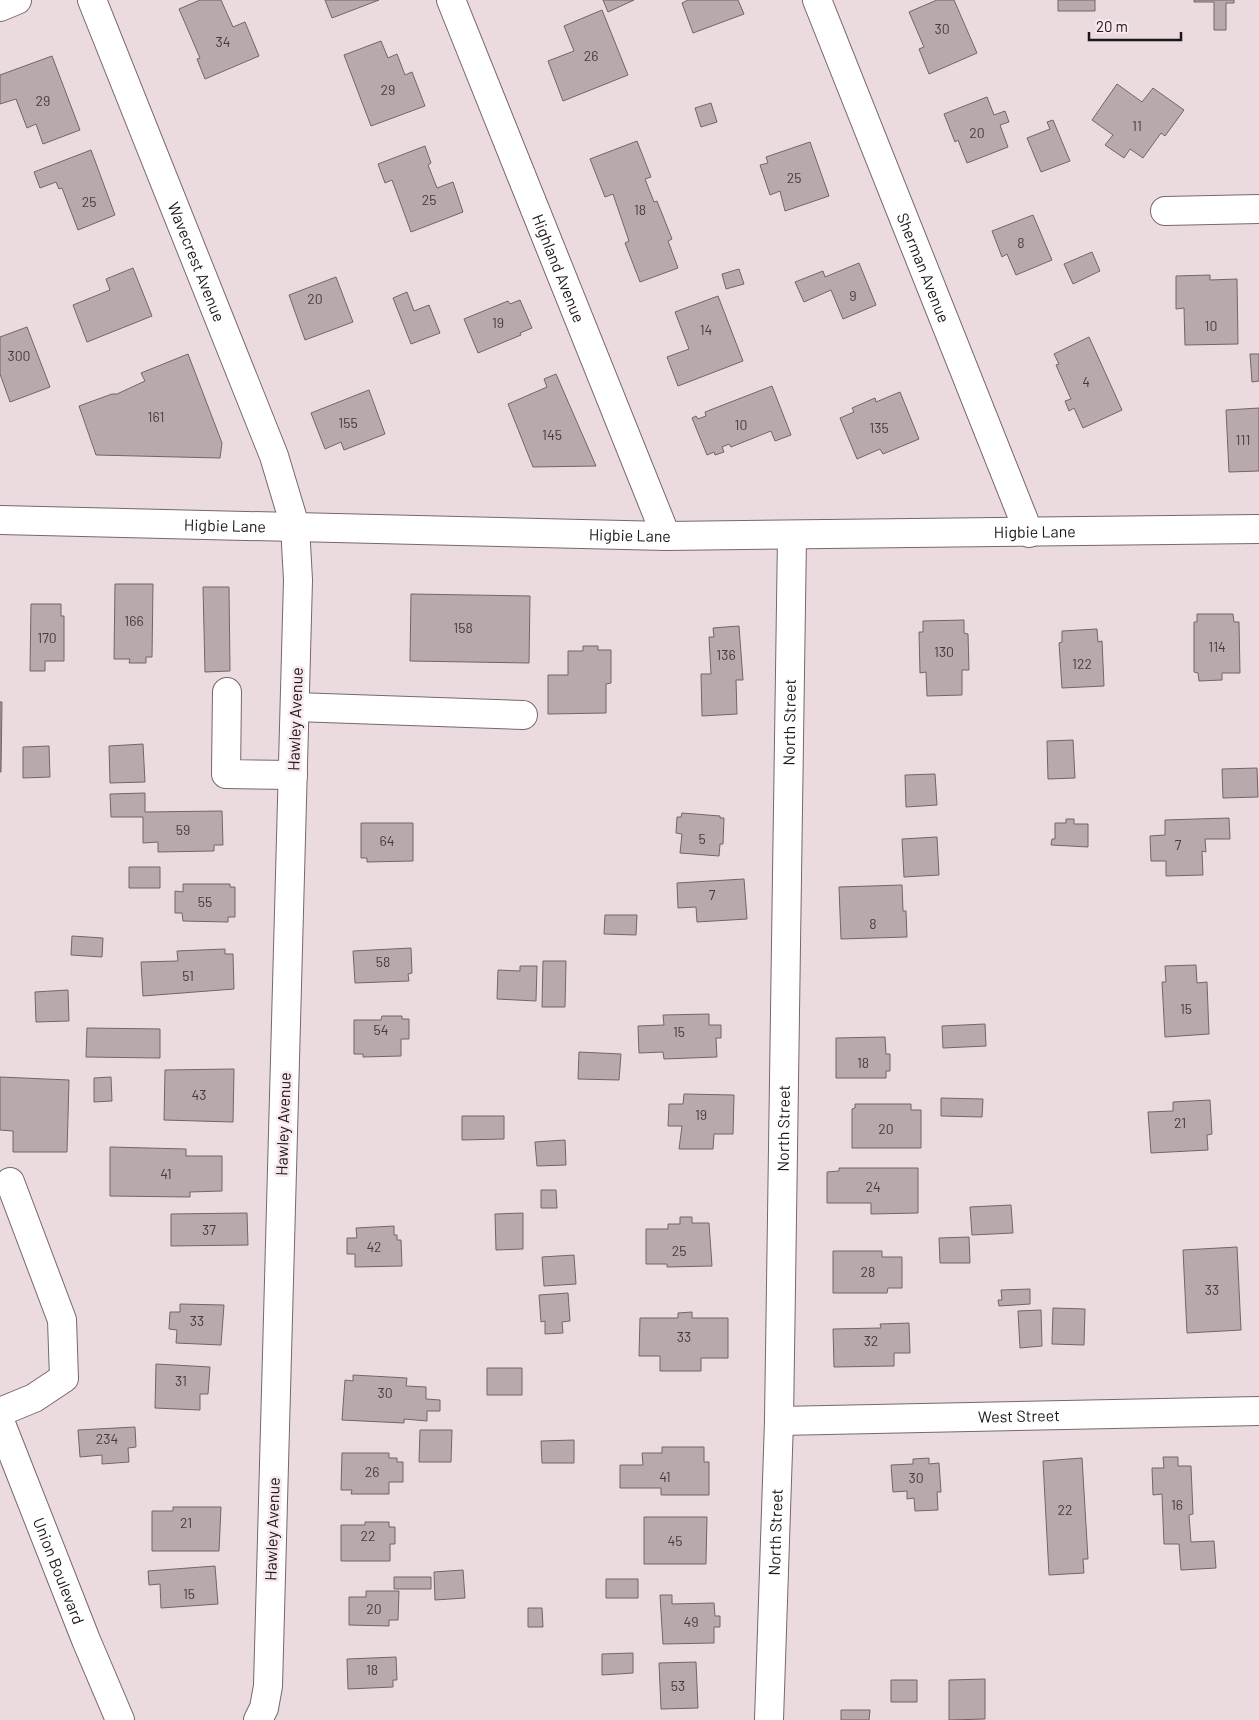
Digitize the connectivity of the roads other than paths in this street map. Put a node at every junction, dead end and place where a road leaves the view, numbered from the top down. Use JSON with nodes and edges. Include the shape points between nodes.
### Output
{"nodes":[{"id":1,"x":17,"y":0,"type":"edge"},
{"id":2,"x":92,"y":0,"type":"edge"},
{"id":3,"x":451,"y":0,"type":"edge"},
{"id":4,"x":817,"y":0,"type":"edge"},
{"id":5,"x":0,"y":7,"type":"edge"},
{"id":6,"x":1259,"y":209,"type":"edge"},
{"id":7,"x":1165,"y":211,"type":"dead end"},
{"id":8,"x":0,"y":520,"type":"edge"},
{"id":9,"x":295,"y":526,"type":"junction"},
{"id":10,"x":1259,"y":529,"type":"edge"},
{"id":11,"x":1029,"y":533,"type":"junction"},
{"id":12,"x":666,"y":536,"type":"junction"},
{"id":13,"x":792,"y":536,"type":"junction"},
{"id":14,"x":227,"y":692,"type":"dead end"},
{"id":15,"x":295,"y":707,"type":"junction"},
{"id":16,"x":523,"y":715,"type":"dead end"},
{"id":17,"x":293,"y":775,"type":"junction"},
{"id":18,"x":10,"y":1182,"type":"dead end"},
{"id":19,"x":1259,"y":1411,"type":"edge"},
{"id":20,"x":0,"y":1412,"type":"edge"},
{"id":21,"x":0,"y":1421,"type":"edge"},
{"id":22,"x":779,"y":1422,"type":"junction"},
{"id":23,"x":120,"y":1720,"type":"edge"},
{"id":24,"x":258,"y":1720,"type":"edge"},
{"id":25,"x":769,"y":1720,"type":"edge"}],
"edges":[{"from":1,"to":5,"type":"street"},
{"from":2,"to":9,"type":"street","name":"Wavecrest Avenue","via":[[274,456]]},
{"from":3,"to":12,"type":"street","name":"Highland Avenue"},
{"from":4,"to":11,"type":"street","name":"Sherman Avenue"},
{"from":6,"to":7,"type":"street"},
{"from":8,"to":9,"type":"street","name":"Higbie Lane"},
{"from":9,"to":12,"type":"street","name":"Higbie Lane"},
{"from":9,"to":15,"type":"street","name":"Hawley Avenue","via":[[298,580]]},
{"from":10,"to":11,"type":"street","name":"Higbie Lane"},
{"from":11,"to":13,"type":"street","name":"Higbie Lane"},
{"from":12,"to":13,"type":"street","name":"Higbie Lane"},
{"from":13,"to":22,"type":"street","name":"North Street"},
{"from":14,"to":17,"type":"street","via":[[226,774]]},
{"from":15,"to":16,"type":"street"},
{"from":15,"to":17,"type":"street","name":"Hawley Avenue"},
{"from":17,"to":24,"type":"street","name":"Hawley Avenue","via":[[268,1676],[264,1708]]},
{"from":18,"to":20,"type":"street","via":[[62,1320],[64,1378],[34,1398]]},
{"from":19,"to":22,"type":"street","name":"West Street"},
{"from":21,"to":23,"type":"street","name":"Union Boulevard"},
{"from":22,"to":25,"type":"street","name":"North Street"}]}
